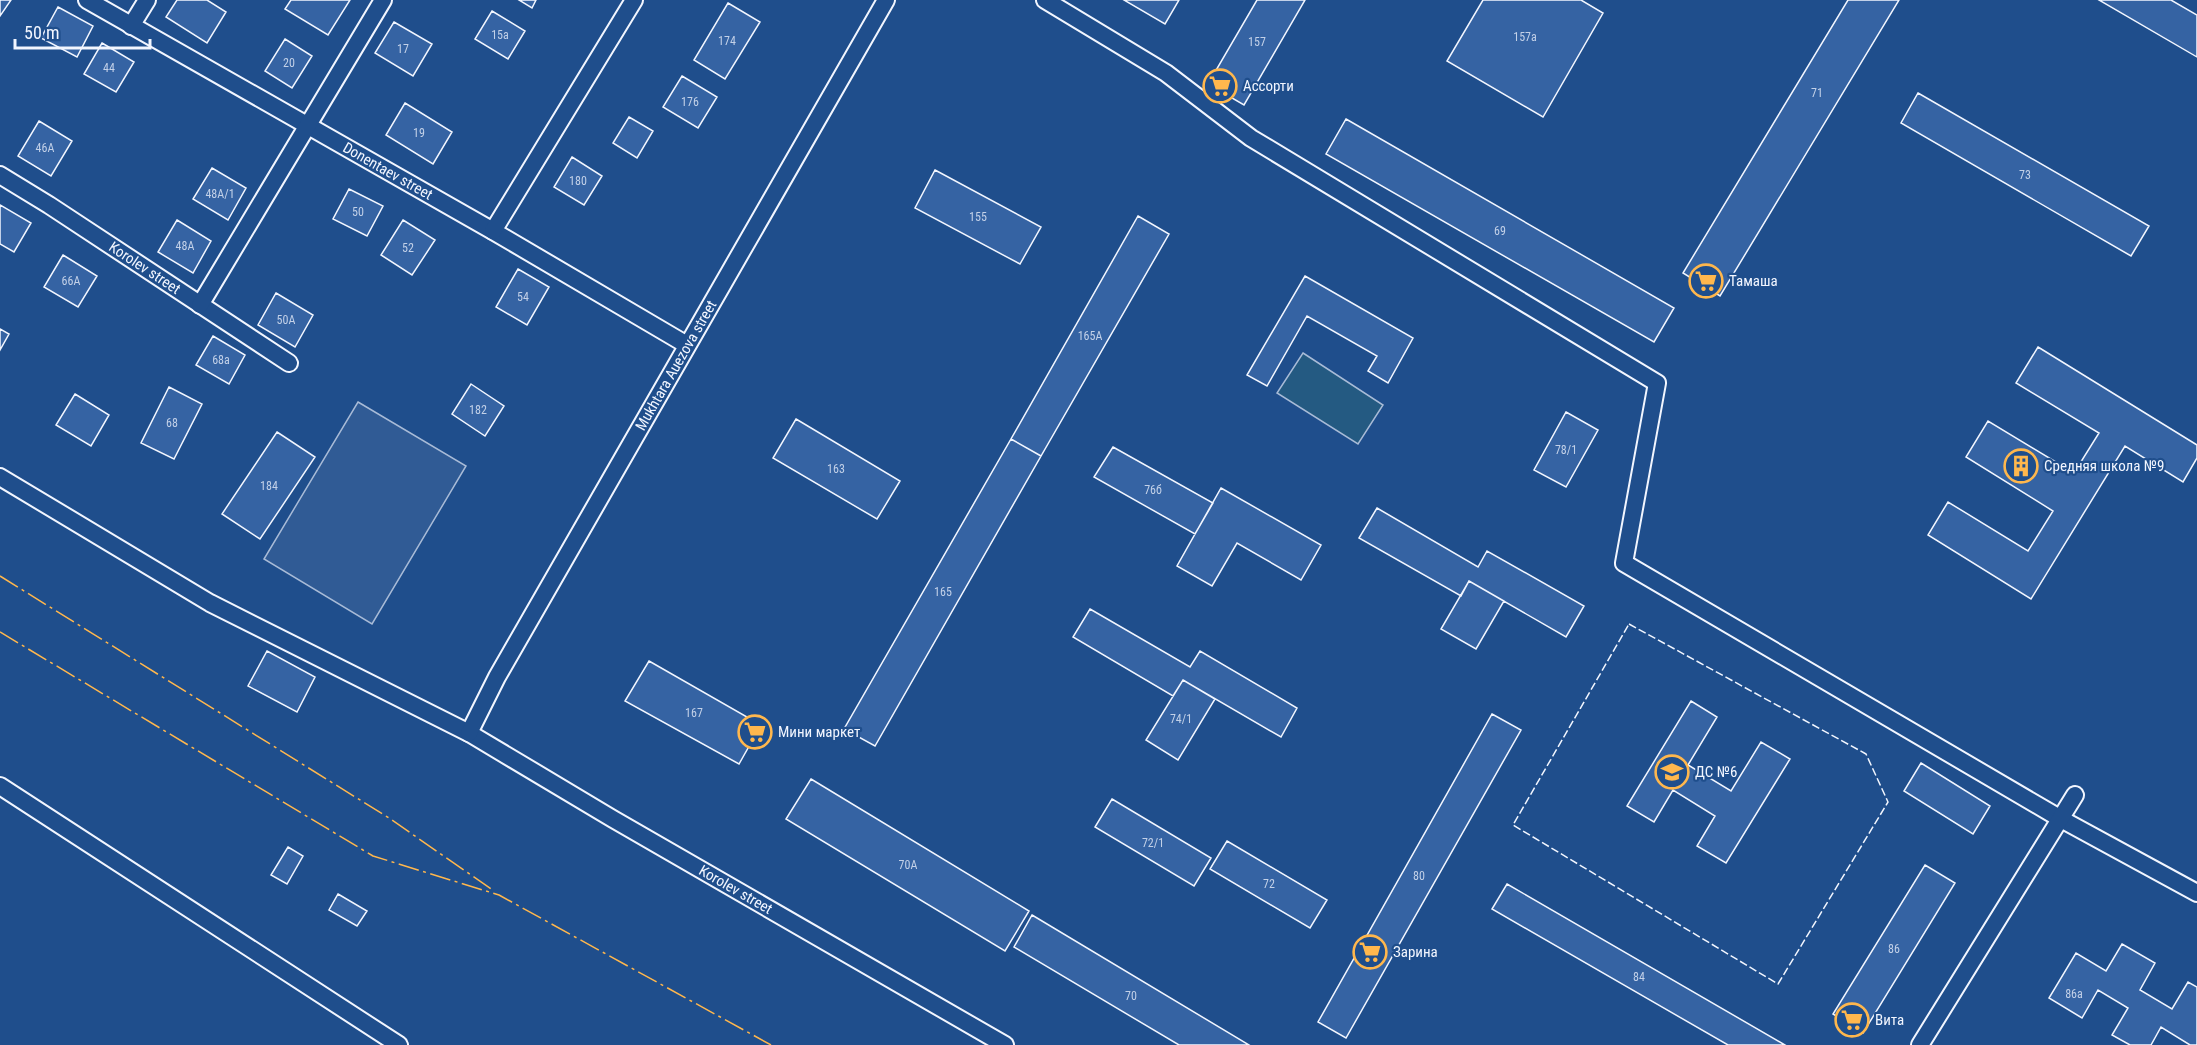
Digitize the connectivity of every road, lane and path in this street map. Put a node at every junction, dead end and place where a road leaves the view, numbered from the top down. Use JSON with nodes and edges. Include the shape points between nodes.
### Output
{"nodes":[{"id":1,"x":87,"y":0,"type":"edge"},
{"id":2,"x":147,"y":0,"type":"edge"},
{"id":3,"x":383,"y":0,"type":"edge"},
{"id":4,"x":634,"y":0,"type":"edge"},
{"id":5,"x":886,"y":0,"type":"edge"},
{"id":6,"x":1045,"y":0,"type":"edge"},
{"id":7,"x":131,"y":26,"type":"junction"},
{"id":8,"x":309,"y":125,"type":"junction"},
{"id":9,"x":0,"y":175,"type":"edge"},
{"id":10,"x":493,"y":231,"type":"junction"},
{"id":11,"x":200,"y":305,"type":"junction"},
{"id":12,"x":687,"y":345,"type":"junction"},
{"id":13,"x":289,"y":363,"type":"dead end"},
{"id":14,"x":0,"y":477,"type":"edge"},
{"id":15,"x":469,"y":733,"type":"junction"},
{"id":16,"x":0,"y":786,"type":"edge"},
{"id":17,"x":2076,"y":795,"type":"dead end"},
{"id":18,"x":2061,"y":819,"type":"junction"},
{"id":19,"x":2197,"y":893,"type":"edge"},
{"id":20,"x":399,"y":1045,"type":"edge"},
{"id":21,"x":1005,"y":1045,"type":"edge"},
{"id":22,"x":1920,"y":1045,"type":"edge"}],
"edges":[{"from":1,"to":7,"type":"street","name":"Donentaev street"},
{"from":2,"to":7,"type":"street"},
{"from":3,"to":8,"type":"street"},
{"from":4,"to":10,"type":"street"},
{"from":5,"to":12,"type":"street","name":"Mukhtara Auezova street"},
{"from":6,"to":18,"type":"street","via":[[1166,73],[1251,138],[1657,383],[1623,563]]},
{"from":7,"to":8,"type":"street","name":"Donentaev street"},
{"from":8,"to":10,"type":"street","name":"Donentaev street"},
{"from":8,"to":11,"type":"street"},
{"from":9,"to":11,"type":"street","name":"Korolev street"},
{"from":10,"to":12,"type":"street","name":"Donentaev street"},
{"from":11,"to":13,"type":"street","name":"Korolev street"},
{"from":12,"to":15,"type":"street","name":"Mukhtara Auezova street","via":[[496,677]]},
{"from":14,"to":15,"type":"street","name":"Korolev street","via":[[210,603]]},
{"from":15,"to":21,"type":"street","name":"Korolev street"},
{"from":16,"to":20,"type":"street"},
{"from":17,"to":18,"type":"street"},
{"from":18,"to":19,"type":"street"},
{"from":18,"to":22,"type":"street"}]}
